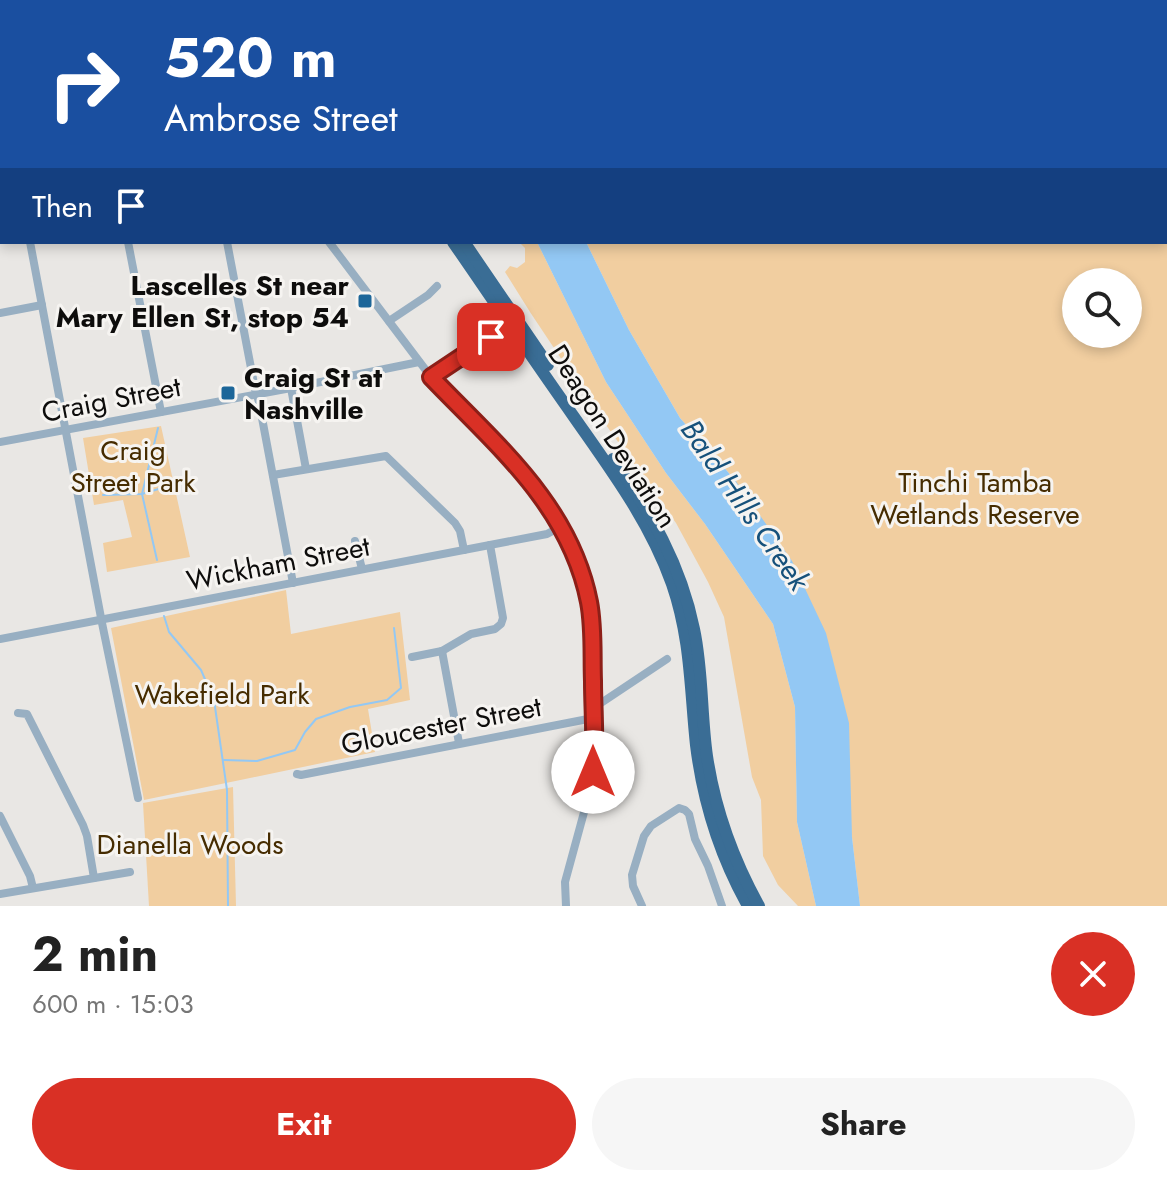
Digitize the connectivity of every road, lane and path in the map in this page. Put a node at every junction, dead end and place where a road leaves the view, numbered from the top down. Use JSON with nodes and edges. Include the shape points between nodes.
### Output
{"nodes":[{"id":1,"x":30,"y":244,"type":"edge"},
{"id":2,"x":128,"y":244,"type":"edge"},
{"id":3,"x":227,"y":244,"type":"edge"},
{"id":4,"x":331,"y":244,"type":"edge"},
{"id":5,"x":454,"y":244,"type":"edge"},
{"id":6,"x":465,"y":244,"type":"edge"},
{"id":7,"x":437,"y":286,"type":"dead end"},
{"id":8,"x":42,"y":305,"type":"junction"},
{"id":9,"x":0,"y":313,"type":"edge"},
{"id":10,"x":389,"y":321,"type":"junction"},
{"id":11,"x":491,"y":337,"type":"dead end"},
{"id":12,"x":419,"y":362,"type":"junction"},
{"id":13,"x":431,"y":377,"type":"junction"},
{"id":14,"x":291,"y":388,"type":"junction"},
{"id":15,"x":257,"y":394,"type":"junction"},
{"id":16,"x":161,"y":412,"type":"junction"},
{"id":17,"x":66,"y":429,"type":"junction"},
{"id":18,"x":0,"y":442,"type":"edge"},
{"id":19,"x":306,"y":469,"type":"junction"},
{"id":20,"x":273,"y":475,"type":"junction"},
{"id":21,"x":562,"y":526,"type":"junction"},
{"id":22,"x":355,"y":541,"type":"dead end"},
{"id":23,"x":490,"y":545,"type":"junction"},
{"id":24,"x":464,"y":550,"type":"junction"},
{"id":25,"x":362,"y":569,"type":"junction"},
{"id":26,"x":293,"y":583,"type":"junction"},
{"id":27,"x":102,"y":619,"type":"junction"},
{"id":28,"x":0,"y":639,"type":"edge"},
{"id":29,"x":442,"y":651,"type":"junction"},
{"id":30,"x":412,"y":657,"type":"dead end"},
{"id":31,"x":667,"y":659,"type":"dead end"},
{"id":32,"x":593,"y":705,"type":"junction"},
{"id":33,"x":23,"y":714,"type":"dead end"},
{"id":34,"x":593,"y":718,"type":"junction"},
{"id":35,"x":459,"y":743,"type":"junction"},
{"id":36,"x":297,"y":774,"type":"dead end"},
{"id":37,"x":138,"y":798,"type":"dead end"},
{"id":38,"x":0,"y":816,"type":"edge"},
{"id":39,"x":130,"y":872,"type":"dead end"},
{"id":40,"x":94,"y":878,"type":"junction"},
{"id":41,"x":33,"y":888,"type":"junction"},
{"id":42,"x":0,"y":894,"type":"edge"},
{"id":43,"x":566,"y":906,"type":"edge"},
{"id":44,"x":642,"y":906,"type":"edge"},
{"id":45,"x":722,"y":906,"type":"edge"},
{"id":46,"x":748,"y":906,"type":"edge"},
{"id":47,"x":759,"y":906,"type":"edge"}],
"edges":[{"from":1,"to":8,"type":"street"},
{"from":2,"to":16,"type":"street"},
{"from":3,"to":15,"type":"street"},
{"from":4,"to":10,"type":"street"},
{"from":5,"to":46,"type":"highway","name":"Deagon Deviation","via":[[629,496],[660,553],[688,647],[709,815]]},
{"from":6,"to":47,"type":"highway","name":"Deagon Deviation","via":[[666,544],[694,629],[716,801],[734,856]]},
{"from":7,"to":10,"type":"street"},
{"from":8,"to":9,"type":"street"},
{"from":8,"to":17,"type":"street"},
{"from":10,"to":12,"type":"street"},
{"from":11,"to":13,"type":"street"},
{"from":12,"to":13,"type":"street"},
{"from":12,"to":14,"type":"street","name":"Craig Street"},
{"from":13,"to":21,"type":"street","via":[[523,473]]},
{"from":14,"to":15,"type":"street","name":"Craig Street"},
{"from":14,"to":19,"type":"street"},
{"from":15,"to":16,"type":"street","name":"Craig Street"},
{"from":15,"to":20,"type":"street"},
{"from":16,"to":17,"type":"street","name":"Craig Street"},
{"from":17,"to":18,"type":"street","name":"Craig Street"},
{"from":17,"to":27,"type":"street"},
{"from":19,"to":20,"type":"street"},
{"from":19,"to":24,"type":"street","via":[[386,456],[455,523]]},
{"from":20,"to":26,"type":"street"},
{"from":21,"to":23,"type":"street","name":"Wickham Street"},
{"from":21,"to":32,"type":"street","via":[[589,604]]},
{"from":22,"to":25,"type":"street"},
{"from":23,"to":24,"type":"street","name":"Wickham Street"},
{"from":23,"to":29,"type":"street","via":[[504,626],[471,634]]},
{"from":24,"to":25,"type":"street","name":"Wickham Street"},
{"from":25,"to":26,"type":"street","name":"Wickham Street"},
{"from":26,"to":27,"type":"street","name":"Wickham Street"},
{"from":27,"to":28,"type":"street","name":"Wickham Street"},
{"from":27,"to":37,"type":"street"},
{"from":29,"to":30,"type":"street"},
{"from":29,"to":35,"type":"street"},
{"from":31,"to":32,"type":"street"},
{"from":32,"to":34,"type":"street"},
{"from":33,"to":40,"type":"street","via":[[83,825]]},
{"from":34,"to":35,"type":"street","name":"Gloucester Street"},
{"from":34,"to":43,"type":"street","via":[[592,781],[565,882]]},
{"from":35,"to":36,"type":"street","name":"Gloucester Street"},
{"from":38,"to":41,"type":"street"},
{"from":39,"to":40,"type":"street"},
{"from":40,"to":41,"type":"street"},
{"from":41,"to":42,"type":"street"},
{"from":44,"to":45,"type":"street","via":[[632,875],[644,836],[676,810],[689,814]]}]}
